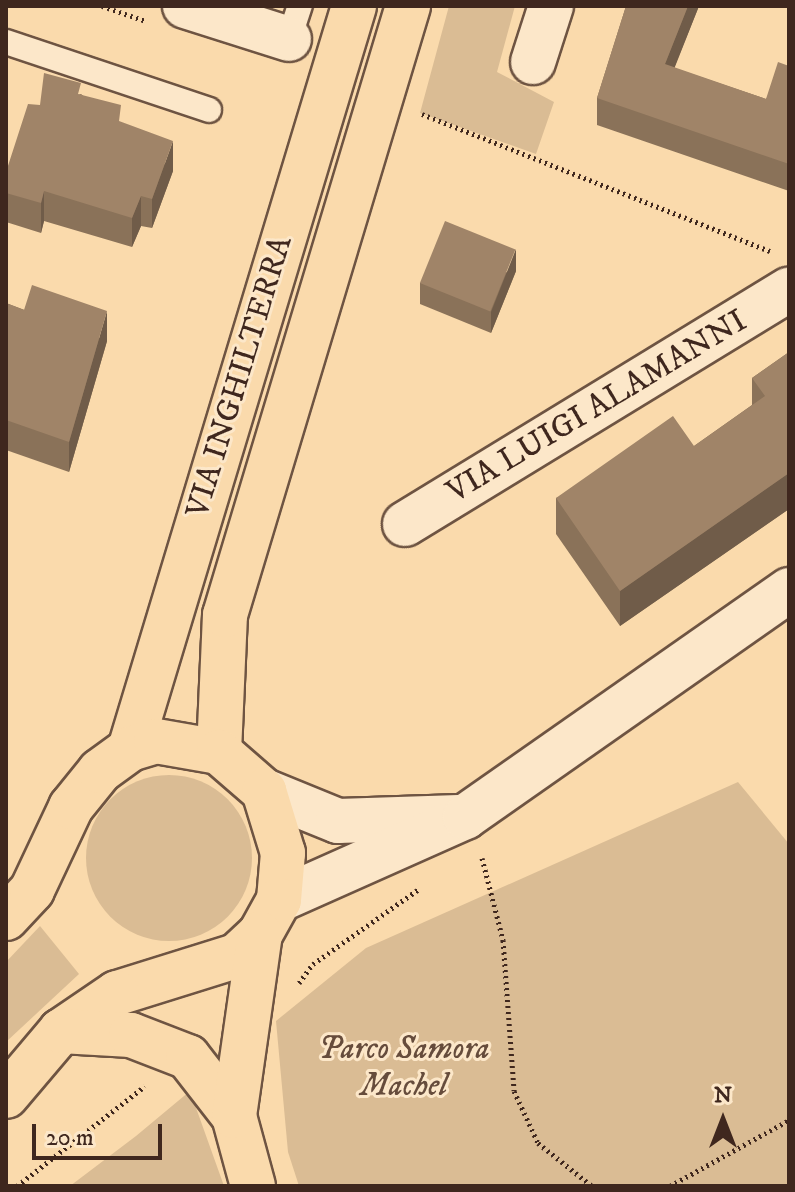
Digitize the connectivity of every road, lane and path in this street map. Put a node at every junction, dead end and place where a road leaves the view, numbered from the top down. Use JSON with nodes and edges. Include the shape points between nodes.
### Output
{"nodes":[{"id":1,"x":185,"y":6,"type":"edge"},
{"id":2,"x":354,"y":6,"type":"edge"},
{"id":3,"x":408,"y":6,"type":"edge"},
{"id":4,"x":551,"y":6,"type":"edge"},
{"id":5,"x":294,"y":22,"type":"edge"},
{"id":6,"x":6,"y":42,"type":"edge"},
{"id":7,"x":533,"y":62,"type":"dead end"},
{"id":8,"x":209,"y":110,"type":"dead end"},
{"id":9,"x":420,"y":113,"type":"dead end"},
{"id":10,"x":782,"y":272,"type":"edge"},
{"id":11,"x":405,"y":524,"type":"dead end"},
{"id":12,"x":789,"y":590,"type":"edge"},
{"id":13,"x":130,"y":749,"type":"junction"},
{"id":14,"x":219,"y":752,"type":"junction"},
{"id":15,"x":264,"y":791,"type":"junction"},
{"id":16,"x":472,"y":834,"type":"junction"},
{"id":17,"x":270,"y":917,"type":"junction"},
{"id":18,"x":6,"y":918,"type":"edge"},
{"id":19,"x":61,"y":1031,"type":"junction"},
{"id":20,"x":6,"y":1096,"type":"edge"},
{"id":21,"x":234,"y":1116,"type":"junction"},
{"id":22,"x":789,"y":1120,"type":"edge"},
{"id":23,"x":253,"y":1186,"type":"edge"},
{"id":24,"x":592,"y":1186,"type":"edge"},
{"id":25,"x":670,"y":1186,"type":"edge"}],
"edges":[{"from":1,"to":5,"type":"main road"},
{"from":2,"to":13,"type":"main road","name":"VIA INGHILTERRA"},
{"from":3,"to":14,"type":"main road","name":"VIA INGHILTERRA","via":[[225,615]]},
{"from":4,"to":7,"type":"main road"},
{"from":6,"to":8,"type":"lane"},
{"from":9,"to":10,"type":"path"},
{"from":10,"to":11,"type":"main road","name":"VIA LUIGI ALAMANNI"},
{"from":12,"to":16,"type":"main road"},
{"from":13,"to":14,"type":"main road","via":[[156,741]]},
{"from":13,"to":18,"type":"main road","via":[[100,771],[71,807],[32,890]]},
{"from":14,"to":15,"type":"main road"},
{"from":15,"to":16,"type":"main road","via":[[338,821]]},
{"from":15,"to":17,"type":"main road","via":[[283,853]]},
{"from":16,"to":17,"type":"main road"},
{"from":16,"to":24,"type":"path","via":[[503,940],[506,1047],[523,1119],[538,1143]]},
{"from":17,"to":19,"type":"main road","via":[[236,956],[117,993]]},
{"from":17,"to":21,"type":"main road"},
{"from":19,"to":20,"type":"main road"},
{"from":19,"to":21,"type":"main road","via":[[131,1035],[188,1057]]},
{"from":21,"to":23,"type":"main road"},
{"from":22,"to":25,"type":"path"}]}
